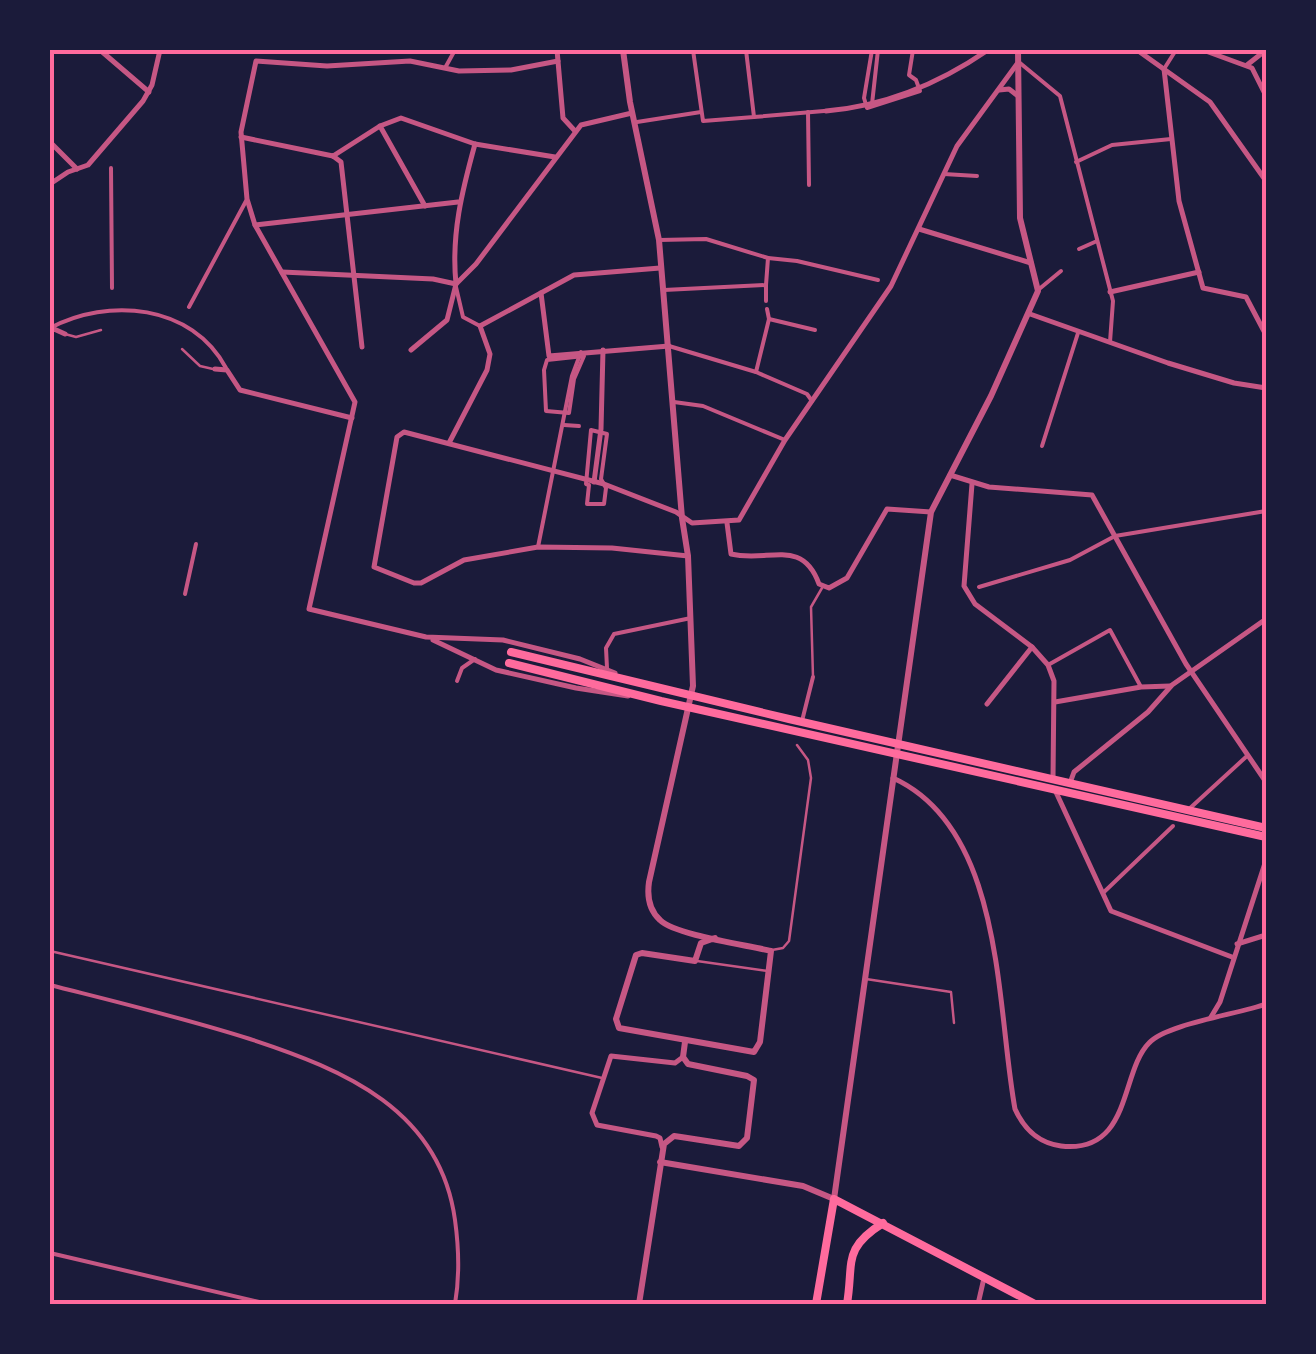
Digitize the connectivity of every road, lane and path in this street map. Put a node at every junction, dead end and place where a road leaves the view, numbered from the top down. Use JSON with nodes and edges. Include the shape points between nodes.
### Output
{"nodes":[{"id":1,"x":100,"y":50,"type":"edge"},
{"id":2,"x":160,"y":50,"type":"edge"},
{"id":3,"x":258,"y":50,"type":"edge"},
{"id":4,"x":455,"y":50,"type":"edge"},
{"id":5,"x":557,"y":50,"type":"edge"},
{"id":6,"x":623,"y":50,"type":"edge"},
{"id":7,"x":693,"y":50,"type":"edge"},
{"id":8,"x":746,"y":50,"type":"edge"},
{"id":9,"x":875,"y":50,"type":"edge"},
{"id":10,"x":914,"y":50,"type":"edge"},
{"id":11,"x":988,"y":50,"type":"edge"},
{"id":12,"x":1018,"y":50,"type":"edge"},
{"id":13,"x":1138,"y":50,"type":"edge"},
{"id":14,"x":1176,"y":50,"type":"edge"},
{"id":15,"x":1203,"y":50,"type":"edge"},
{"id":16,"x":1266,"y":50,"type":"edge"},
{"id":17,"x":256,"y":61,"type":"junction"},
{"id":18,"x":558,"y":61,"type":"junction"},
{"id":19,"x":1018,"y":62,"type":"junction"},
{"id":20,"x":1247,"y":65,"type":"junction"},
{"id":21,"x":445,"y":68,"type":"junction"},
{"id":22,"x":1164,"y":68,"type":"junction"},
{"id":23,"x":918,"y":87,"type":"junction"},
{"id":24,"x":998,"y":91,"type":"junction"},
{"id":25,"x":149,"y":92,"type":"junction"},
{"id":26,"x":1018,"y":96,"type":"junction"},
{"id":27,"x":1266,"y":96,"type":"edge"},
{"id":28,"x":868,"y":106,"type":"junction"},
{"id":29,"x":826,"y":110,"type":"joint"},
{"id":30,"x":634,"y":112,"type":"junction"},
{"id":31,"x":701,"y":112,"type":"junction"},
{"id":32,"x":808,"y":112,"type":"junction"},
{"id":33,"x":754,"y":117,"type":"junction"},
{"id":34,"x":636,"y":122,"type":"junction"},
{"id":35,"x":380,"y":126,"type":"junction"},
{"id":36,"x":575,"y":131,"type":"junction"},
{"id":37,"x":241,"y":137,"type":"junction"},
{"id":38,"x":1171,"y":139,"type":"junction"},
{"id":39,"x":50,"y":142,"type":"edge"},
{"id":40,"x":476,"y":144,"type":"junction"},
{"id":41,"x":334,"y":156,"type":"junction"},
{"id":42,"x":556,"y":158,"type":"junction"},
{"id":43,"x":1076,"y":162,"type":"junction"},
{"id":44,"x":77,"y":168,"type":"junction"},
{"id":45,"x":111,"y":168,"type":"dead end"},
{"id":46,"x":944,"y":174,"type":"junction"},
{"id":47,"x":977,"y":176,"type":"dead end"},
{"id":48,"x":1266,"y":180,"type":"edge"},
{"id":49,"x":50,"y":184,"type":"edge"},
{"id":50,"x":808,"y":186,"type":"dead end"},
{"id":51,"x":248,"y":199,"type":"junction"},
{"id":52,"x":458,"y":202,"type":"junction"},
{"id":53,"x":425,"y":206,"type":"junction"},
{"id":54,"x":348,"y":216,"type":"junction"},
{"id":55,"x":255,"y":225,"type":"junction"},
{"id":56,"x":919,"y":229,"type":"junction"},
{"id":57,"x":658,"y":240,"type":"junction"},
{"id":58,"x":1097,"y":241,"type":"junction"},
{"id":59,"x":1079,"y":249,"type":"dead end"},
{"id":60,"x":768,"y":258,"type":"junction"},
{"id":61,"x":1032,"y":263,"type":"junction"},
{"id":62,"x":662,"y":268,"type":"junction"},
{"id":63,"x":1062,"y":271,"type":"dead end"},
{"id":64,"x":282,"y":272,"type":"junction"},
{"id":65,"x":1199,"y":272,"type":"junction"},
{"id":66,"x":354,"y":275,"type":"junction"},
{"id":67,"x":456,"y":284,"type":"junction"},
{"id":68,"x":766,"y":285,"type":"junction"},
{"id":69,"x":891,"y":286,"type":"junction"},
{"id":70,"x":112,"y":288,"type":"dead end"},
{"id":71,"x":664,"y":290,"type":"junction"},
{"id":72,"x":1038,"y":291,"type":"junction"},
{"id":73,"x":1110,"y":292,"type":"junction"},
{"id":74,"x":541,"y":293,"type":"junction"},
{"id":75,"x":766,"y":300,"type":"dead end"},
{"id":76,"x":189,"y":307,"type":"dead end"},
{"id":77,"x":766,"y":309,"type":"dead end"},
{"id":78,"x":1030,"y":314,"type":"junction"},
{"id":79,"x":769,"y":319,"type":"junction"},
{"id":80,"x":480,"y":326,"type":"junction"},
{"id":81,"x":50,"y":330,"type":"edge"},
{"id":82,"x":101,"y":330,"type":"dead end"},
{"id":83,"x":815,"y":330,"type":"dead end"},
{"id":84,"x":1078,"y":333,"type":"junction"},
{"id":85,"x":66,"y":334,"type":"joint"},
{"id":86,"x":1266,"y":335,"type":"edge"},
{"id":87,"x":1110,"y":342,"type":"junction"},
{"id":88,"x":669,"y":346,"type":"junction"},
{"id":89,"x":362,"y":348,"type":"dead end"},
{"id":90,"x":182,"y":349,"type":"dead end"},
{"id":91,"x":412,"y":350,"type":"dead end"},
{"id":92,"x":603,"y":350,"type":"junction"},
{"id":93,"x":580,"y":354,"type":"junction"},
{"id":94,"x":214,"y":369,"type":"joint"},
{"id":95,"x":227,"y":370,"type":"junction"},
{"id":96,"x":756,"y":372,"type":"junction"},
{"id":97,"x":1266,"y":388,"type":"edge"},
{"id":98,"x":230,"y":391,"type":"dead end"},
{"id":99,"x":812,"y":401,"type":"junction"},
{"id":100,"x":674,"y":402,"type":"junction"},
{"id":101,"x":566,"y":414,"type":"junction"},
{"id":102,"x":352,"y":418,"type":"junction"},
{"id":103,"x":564,"y":425,"type":"junction"},
{"id":104,"x":579,"y":426,"type":"dead end"},
{"id":105,"x":592,"y":428,"type":"dead end"},
{"id":106,"x":601,"y":430,"type":"junction"},
{"id":107,"x":785,"y":440,"type":"junction"},
{"id":108,"x":450,"y":444,"type":"junction"},
{"id":109,"x":1042,"y":446,"type":"dead end"},
{"id":110,"x":551,"y":473,"type":"junction"},
{"id":111,"x":950,"y":475,"type":"junction"},
{"id":112,"x":590,"y":481,"type":"junction"},
{"id":113,"x":604,"y":484,"type":"junction"},
{"id":114,"x":972,"y":484,"type":"junction"},
{"id":115,"x":1266,"y":511,"type":"edge"},
{"id":116,"x":931,"y":512,"type":"junction"},
{"id":117,"x":682,"y":518,"type":"junction"},
{"id":118,"x":727,"y":523,"type":"junction"},
{"id":119,"x":1115,"y":536,"type":"junction"},
{"id":120,"x":196,"y":544,"type":"dead end"},
{"id":121,"x":538,"y":547,"type":"junction"},
{"id":122,"x":688,"y":556,"type":"junction"},
{"id":123,"x":823,"y":587,"type":"junction"},
{"id":124,"x":979,"y":587,"type":"dead end"},
{"id":125,"x":186,"y":594,"type":"dead end"},
{"id":126,"x":691,"y":618,"type":"junction"},
{"id":127,"x":1266,"y":619,"type":"edge"},
{"id":128,"x":426,"y":637,"type":"junction"},
{"id":129,"x":1032,"y":647,"type":"junction"},
{"id":130,"x":511,"y":652,"type":"dead end"},
{"id":131,"x":475,"y":659,"type":"junction"},
{"id":132,"x":509,"y":663,"type":"dead end"},
{"id":133,"x":1048,"y":665,"type":"junction"},
{"id":134,"x":608,"y":671,"type":"junction"},
{"id":135,"x":1192,"y":674,"type":"junction"},
{"id":136,"x":813,"y":677,"type":"joint"},
{"id":137,"x":458,"y":681,"type":"dead end"},
{"id":138,"x":1172,"y":685,"type":"junction"},
{"id":139,"x":1140,"y":687,"type":"junction"},
{"id":140,"x":666,"y":690,"type":"junction"},
{"id":141,"x":691,"y":695,"type":"junction"},
{"id":142,"x":661,"y":701,"type":"junction"},
{"id":143,"x":1055,"y":702,"type":"junction"},
{"id":144,"x":987,"y":704,"type":"dead end"},
{"id":145,"x":688,"y":706,"type":"junction"},
{"id":146,"x":798,"y":738,"type":"dead end"},
{"id":147,"x":797,"y":746,"type":"dead end"},
{"id":148,"x":1247,"y":756,"type":"junction"},
{"id":149,"x":893,"y":778,"type":"junction"},
{"id":150,"x":1053,"y":779,"type":"junction"},
{"id":151,"x":1266,"y":782,"type":"edge"},
{"id":152,"x":1070,"y":783,"type":"junction"},
{"id":153,"x":1055,"y":790,"type":"junction"},
{"id":154,"x":1188,"y":810,"type":"junction"},
{"id":155,"x":1173,"y":826,"type":"dead end"},
{"id":156,"x":1266,"y":828,"type":"edge"},
{"id":157,"x":1266,"y":837,"type":"edge"},
{"id":158,"x":1266,"y":860,"type":"edge"},
{"id":159,"x":1103,"y":894,"type":"junction"},
{"id":160,"x":682,"y":930,"type":"junction"},
{"id":161,"x":1266,"y":935,"type":"edge"},
{"id":162,"x":715,"y":938,"type":"junction"},
{"id":163,"x":1237,"y":944,"type":"junction"},
{"id":164,"x":698,"y":948,"type":"junction"},
{"id":165,"x":771,"y":950,"type":"junction"},
{"id":166,"x":50,"y":951,"type":"edge"},
{"id":167,"x":1232,"y":958,"type":"junction"},
{"id":168,"x":696,"y":960,"type":"junction"},
{"id":169,"x":769,"y":972,"type":"junction"},
{"id":170,"x":865,"y":979,"type":"junction"},
{"id":171,"x":50,"y":985,"type":"edge"},
{"id":172,"x":1266,"y":1004,"type":"edge"},
{"id":173,"x":1211,"y":1017,"type":"junction"},
{"id":174,"x":954,"y":1023,"type":"dead end"},
{"id":175,"x":685,"y":1042,"type":"junction"},
{"id":176,"x":683,"y":1057,"type":"junction"},
{"id":177,"x":602,"y":1078,"type":"junction"},
{"id":178,"x":662,"y":1150,"type":"junction"},
{"id":179,"x":660,"y":1162,"type":"junction"},
{"id":180,"x":834,"y":1198,"type":"junction"},
{"id":181,"x":882,"y":1223,"type":"junction"},
{"id":182,"x":50,"y":1253,"type":"edge"},
{"id":183,"x":984,"y":1276,"type":"junction"},
{"id":184,"x":268,"y":1304,"type":"edge"},
{"id":185,"x":455,"y":1304,"type":"edge"},
{"id":186,"x":638,"y":1304,"type":"edge"},
{"id":187,"x":816,"y":1304,"type":"edge"},
{"id":188,"x":847,"y":1304,"type":"edge"},
{"id":189,"x":978,"y":1304,"type":"edge"},
{"id":190,"x":1035,"y":1304,"type":"edge"}],
"edges":[{"from":1,"to":25,"type":"street"},
{"from":2,"to":25,"type":"street"},
{"from":3,"to":17,"type":"street"},
{"from":4,"to":21,"type":"street"},
{"from":5,"to":18,"type":"street"},
{"from":6,"to":30,"type":"street"},
{"from":7,"to":31,"type":"street"},
{"from":8,"to":33,"type":"street"},
{"from":9,"to":28,"type":"street"},
{"from":10,"to":23,"type":"street","via":[[910,75]]},
{"from":11,"to":23,"type":"street","via":[[950,76]]},
{"from":12,"to":19,"type":"street"},
{"from":13,"to":22,"type":"street"},
{"from":14,"to":22,"type":"street"},
{"from":15,"to":20,"type":"street"},
{"from":16,"to":20,"type":"street"},
{"from":17,"to":21,"type":"street"},
{"from":17,"to":37,"type":"street"},
{"from":18,"to":21,"type":"street","via":[[505,71]]},
{"from":18,"to":36,"type":"street","via":[[564,121]]},
{"from":19,"to":24,"type":"street"},
{"from":19,"to":26,"type":"street"},
{"from":19,"to":43,"type":"street","via":[[1060,96]]},
{"from":20,"to":27,"type":"street"},
{"from":22,"to":38,"type":"street"},
{"from":22,"to":48,"type":"street","via":[[1210,102]]},
{"from":23,"to":28,"type":"street"},
{"from":24,"to":26,"type":"street"},
{"from":24,"to":46,"type":"street","via":[[956,146]]},
{"from":25,"to":44,"type":"street","via":[[88,164]]},
{"from":26,"to":61,"type":"street","via":[[1020,218]]},
{"from":28,"to":29,"type":"street"},
{"from":29,"to":32,"type":"street"},
{"from":30,"to":34,"type":"street"},
{"from":30,"to":36,"type":"street"},
{"from":31,"to":33,"type":"street","via":[[702,121]]},
{"from":31,"to":34,"type":"street"},
{"from":32,"to":33,"type":"street"},
{"from":32,"to":50,"type":"street"},
{"from":34,"to":57,"type":"street"},
{"from":35,"to":40,"type":"street","via":[[401,118]]},
{"from":35,"to":41,"type":"street"},
{"from":35,"to":53,"type":"street"},
{"from":36,"to":42,"type":"street"},
{"from":37,"to":41,"type":"street"},
{"from":37,"to":51,"type":"street"},
{"from":38,"to":43,"type":"street","via":[[1112,145]]},
{"from":38,"to":65,"type":"street","via":[[1178,201]]},
{"from":39,"to":44,"type":"street"},
{"from":40,"to":42,"type":"street"},
{"from":40,"to":52,"type":"street"},
{"from":41,"to":54,"type":"street","via":[[341,162]]},
{"from":42,"to":67,"type":"street"},
{"from":43,"to":58,"type":"street"},
{"from":44,"to":49,"type":"street"},
{"from":45,"to":70,"type":"street"},
{"from":46,"to":47,"type":"street"},
{"from":46,"to":56,"type":"street"},
{"from":51,"to":55,"type":"street"},
{"from":51,"to":76,"type":"street"},
{"from":52,"to":53,"type":"street"},
{"from":52,"to":67,"type":"street"},
{"from":53,"to":54,"type":"street"},
{"from":54,"to":55,"type":"street"},
{"from":54,"to":66,"type":"street"},
{"from":55,"to":64,"type":"street"},
{"from":56,"to":61,"type":"street"},
{"from":56,"to":69,"type":"street"},
{"from":57,"to":60,"type":"street","via":[[706,240]]},
{"from":57,"to":62,"type":"street"},
{"from":58,"to":59,"type":"street"},
{"from":58,"to":73,"type":"street"},
{"from":60,"to":68,"type":"street"},
{"from":60,"to":69,"type":"street"},
{"from":61,"to":72,"type":"street"},
{"from":62,"to":71,"type":"street"},
{"from":62,"to":74,"type":"street","via":[[574,275]]},
{"from":63,"to":72,"type":"street"},
{"from":64,"to":66,"type":"street"},
{"from":64,"to":102,"type":"street","via":[[355,402]]},
{"from":65,"to":73,"type":"street"},
{"from":65,"to":86,"type":"street","via":[[1203,288],[1246,297]]},
{"from":66,"to":67,"type":"street"},
{"from":66,"to":89,"type":"street"},
{"from":67,"to":80,"type":"street","via":[[463,317]]},
{"from":67,"to":91,"type":"street","via":[[447,320]]},
{"from":68,"to":71,"type":"street"},
{"from":68,"to":75,"type":"street"},
{"from":69,"to":99,"type":"street"},
{"from":71,"to":88,"type":"street"},
{"from":72,"to":78,"type":"street"},
{"from":73,"to":87,"type":"street"},
{"from":74,"to":80,"type":"street"},
{"from":74,"to":93,"type":"street","via":[[549,356]]},
{"from":77,"to":79,"type":"street"},
{"from":78,"to":84,"type":"street"},
{"from":78,"to":111,"type":"street"},
{"from":79,"to":83,"type":"street"},
{"from":79,"to":96,"type":"street"},
{"from":80,"to":108,"type":"street","via":[[490,354],[487,370]]},
{"from":81,"to":85,"type":"street"},
{"from":81,"to":95,"type":"street","via":[[88,312],[145,312],[198,335]]},
{"from":82,"to":85,"type":"lane"},
{"from":84,"to":87,"type":"street"},
{"from":84,"to":109,"type":"street"},
{"from":87,"to":97,"type":"street"},
{"from":88,"to":92,"type":"street"},
{"from":88,"to":96,"type":"street"},
{"from":88,"to":100,"type":"street"},
{"from":90,"to":94,"type":"lane"},
{"from":92,"to":93,"type":"street"},
{"from":92,"to":106,"type":"street"},
{"from":93,"to":101,"type":"street"},
{"from":93,"to":101,"type":"street","via":[[548,360],[544,370],[546,410]]},
{"from":94,"to":95,"type":"street"},
{"from":95,"to":98,"type":"street"},
{"from":95,"to":102,"type":"street","via":[[240,390]]},
{"from":96,"to":99,"type":"street"},
{"from":99,"to":107,"type":"street"},
{"from":100,"to":107,"type":"street","via":[[703,406]]},
{"from":100,"to":117,"type":"street"},
{"from":101,"to":103,"type":"street"},
{"from":102,"to":128,"type":"street","via":[[312,612]]},
{"from":103,"to":104,"type":"street"},
{"from":103,"to":110,"type":"street"},
{"from":105,"to":106,"type":"street"},
{"from":106,"to":112,"type":"street"},
{"from":106,"to":113,"type":"street","via":[[607,434]]},
{"from":107,"to":118,"type":"street","via":[[738,520]]},
{"from":108,"to":110,"type":"street"},
{"from":108,"to":121,"type":"street","via":[[404,432],[398,437],[374,567],[414,583],[464,560]]},
{"from":110,"to":112,"type":"street"},
{"from":110,"to":121,"type":"street"},
{"from":111,"to":114,"type":"street"},
{"from":111,"to":116,"type":"street"},
{"from":112,"to":113,"type":"street"},
{"from":112,"to":113,"type":"street","via":[[587,504],[604,504]]},
{"from":113,"to":117,"type":"street"},
{"from":114,"to":119,"type":"street","via":[[1087,493]]},
{"from":114,"to":129,"type":"street","via":[[964,586],[975,604]]},
{"from":115,"to":119,"type":"street"},
{"from":116,"to":123,"type":"street","via":[[890,507],[846,578]]},
{"from":116,"to":149,"type":"street"},
{"from":117,"to":118,"type":"street"},
{"from":117,"to":122,"type":"street"},
{"from":118,"to":123,"type":"street","via":[[728,550],[736,556],[796,556],[808,562]]},
{"from":119,"to":124,"type":"street","via":[[1070,560]]},
{"from":119,"to":135,"type":"street"},
{"from":120,"to":125,"type":"street"},
{"from":121,"to":122,"type":"street"},
{"from":122,"to":126,"type":"street"},
{"from":123,"to":136,"type":"lane","via":[[811,607]]},
{"from":126,"to":134,"type":"street","via":[[614,634],[605,655]]},
{"from":126,"to":141,"type":"street"},
{"from":127,"to":135,"type":"street"},
{"from":128,"to":131,"type":"street"},
{"from":128,"to":134,"type":"street","via":[[503,640]]},
{"from":129,"to":133,"type":"street"},
{"from":129,"to":144,"type":"street"},
{"from":130,"to":140,"type":"main road"},
{"from":131,"to":137,"type":"street"},
{"from":131,"to":142,"type":"street","via":[[496,670]]},
{"from":132,"to":142,"type":"main road"},
{"from":133,"to":139,"type":"street","via":[[1110,630]]},
{"from":133,"to":143,"type":"street"},
{"from":134,"to":140,"type":"street"},
{"from":135,"to":138,"type":"street"},
{"from":135,"to":148,"type":"street"},
{"from":136,"to":146,"type":"street"},
{"from":138,"to":139,"type":"street"},
{"from":138,"to":152,"type":"street","via":[[1074,772]]},
{"from":139,"to":143,"type":"street"},
{"from":140,"to":141,"type":"main road"},
{"from":141,"to":145,"type":"street"},
{"from":141,"to":150,"type":"main road"},
{"from":142,"to":145,"type":"main road"},
{"from":143,"to":150,"type":"street"},
{"from":145,"to":153,"type":"main road"},
{"from":145,"to":160,"type":"street","via":[[648,898],[662,923]]},
{"from":147,"to":165,"type":"lane","via":[[811,778],[789,941]]},
{"from":148,"to":151,"type":"street"},
{"from":148,"to":154,"type":"street"},
{"from":149,"to":170,"type":"street"},
{"from":149,"to":173,"type":"street","via":[[923,794],[971,867],[984,902],[1009,1080],[1020,1120],[1036,1138],[1083,1144],[1110,1127],[1147,1044]]},
{"from":150,"to":152,"type":"main road"},
{"from":152,"to":154,"type":"main road"},
{"from":153,"to":157,"type":"main road"},
{"from":153,"to":159,"type":"street"},
{"from":154,"to":156,"type":"main road"},
{"from":155,"to":159,"type":"street"},
{"from":158,"to":163,"type":"street"},
{"from":159,"to":167,"type":"street","via":[[1111,911]]},
{"from":160,"to":162,"type":"street"},
{"from":160,"to":164,"type":"street"},
{"from":161,"to":163,"type":"street"},
{"from":162,"to":164,"type":"street"},
{"from":162,"to":165,"type":"street"},
{"from":163,"to":167,"type":"street"},
{"from":164,"to":168,"type":"street"},
{"from":165,"to":169,"type":"street"},
{"from":166,"to":177,"type":"lane"},
{"from":167,"to":173,"type":"street"},
{"from":168,"to":169,"type":"lane"},
{"from":168,"to":175,"type":"street","via":[[636,955],[616,1019],[623,1030]]},
{"from":169,"to":175,"type":"street","via":[[757,1050]]},
{"from":170,"to":174,"type":"lane","via":[[951,992]]},
{"from":170,"to":180,"type":"street"},
{"from":171,"to":185,"type":"street","via":[[296,1054],[395,1108],[426,1142],[448,1184],[460,1260]]},
{"from":172,"to":173,"type":"street"},
{"from":175,"to":176,"type":"street"},
{"from":176,"to":177,"type":"street","via":[[674,1063],[615,1054]]},
{"from":176,"to":178,"type":"street","via":[[692,1066],[754,1080],[747,1138],[739,1146],[674,1136]]},
{"from":177,"to":178,"type":"street","via":[[594,1122],[656,1136]]},
{"from":178,"to":179,"type":"street"},
{"from":179,"to":180,"type":"street","via":[[803,1186]]},
{"from":179,"to":186,"type":"street"},
{"from":180,"to":181,"type":"main road"},
{"from":180,"to":187,"type":"main road"},
{"from":181,"to":183,"type":"main road"},
{"from":181,"to":188,"type":"main road","via":[[857,1242],[850,1258]]},
{"from":182,"to":184,"type":"street"},
{"from":183,"to":189,"type":"street"},
{"from":183,"to":190,"type":"main road"}]}
